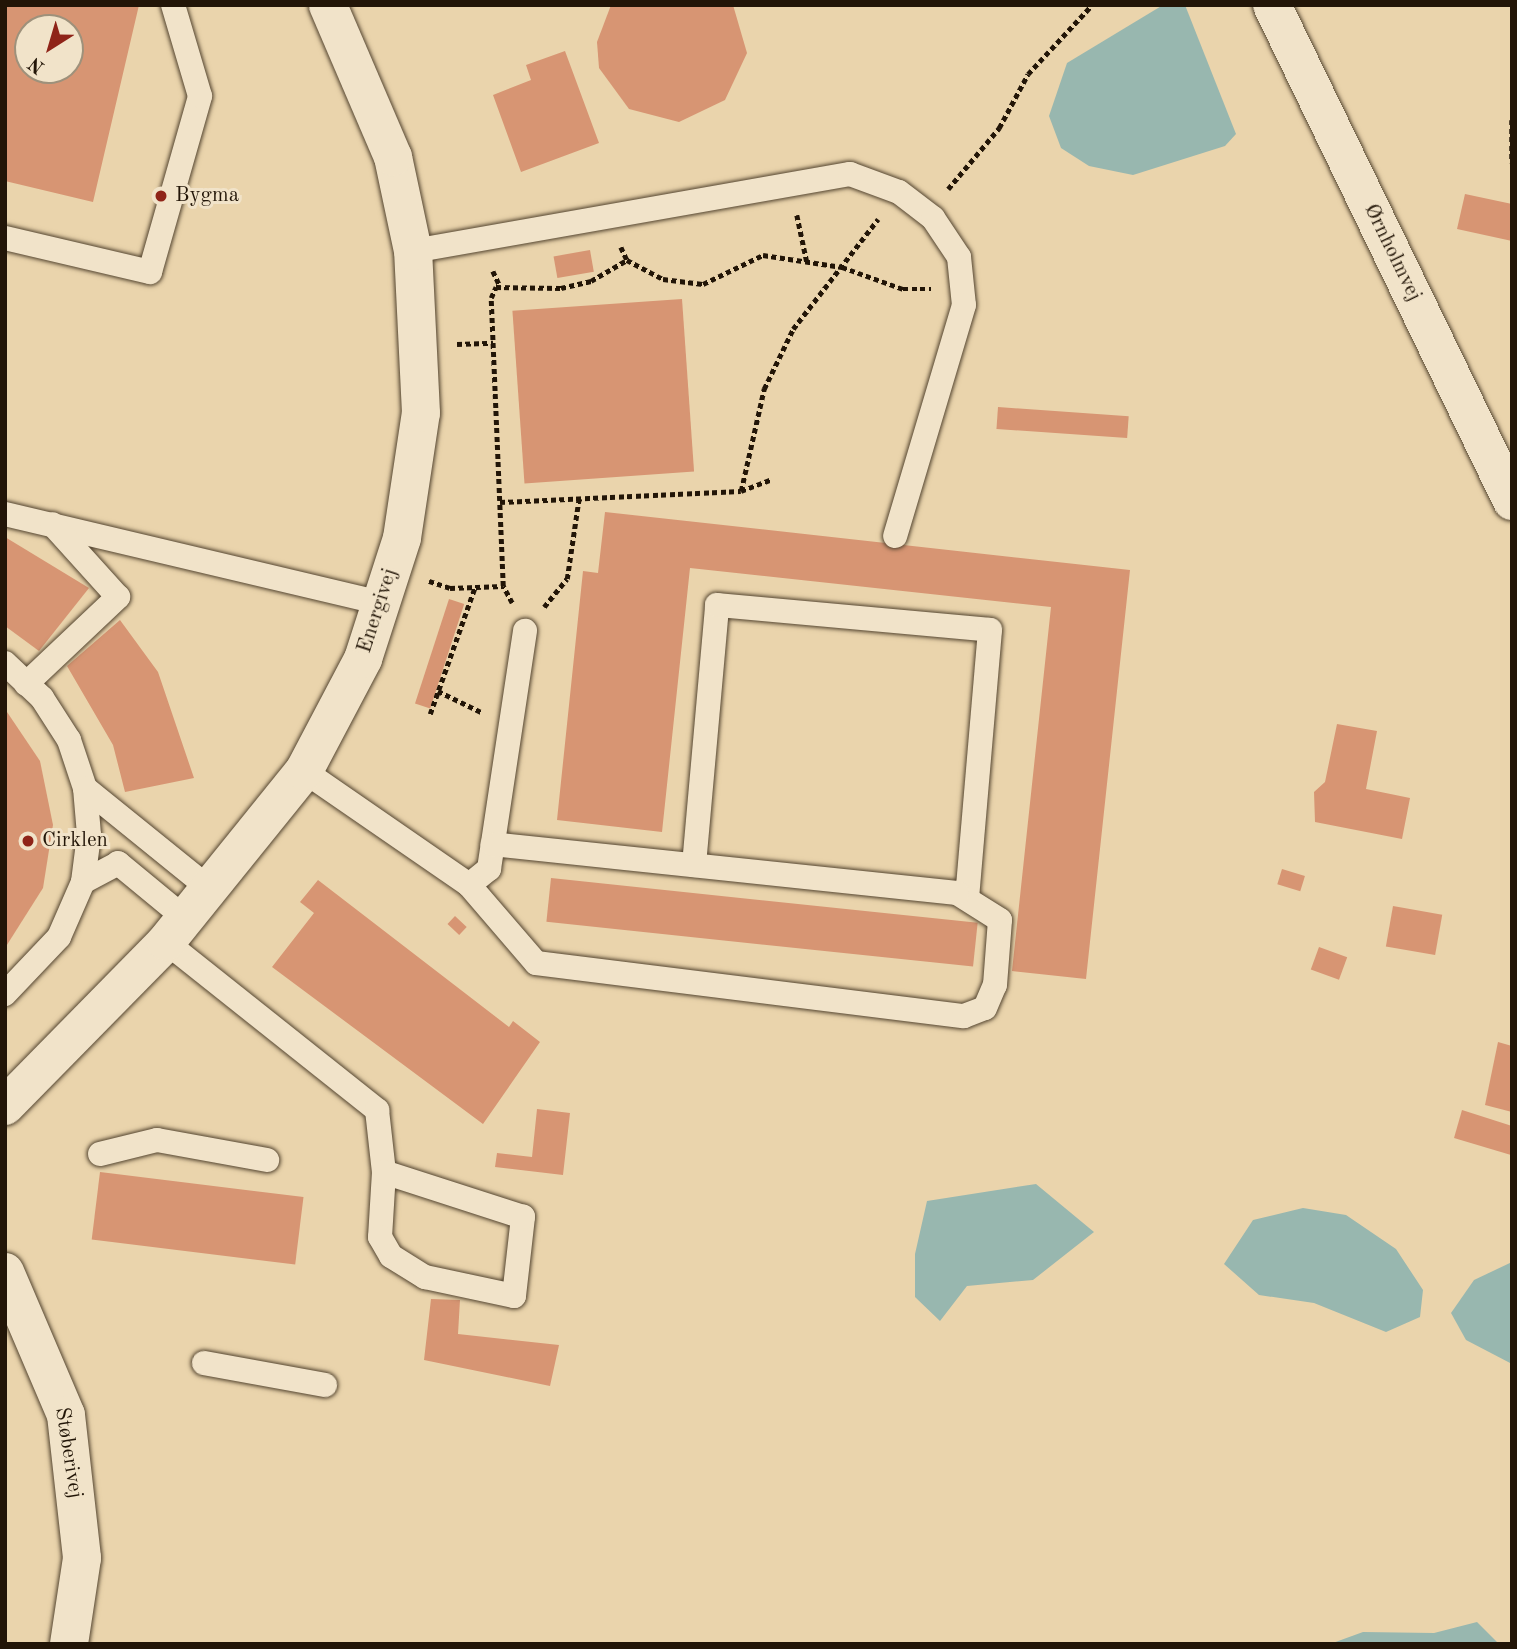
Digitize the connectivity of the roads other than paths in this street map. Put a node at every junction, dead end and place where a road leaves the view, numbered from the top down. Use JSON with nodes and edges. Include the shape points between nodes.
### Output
{"nodes":[{"id":1,"x":173,"y":5,"type":"edge"},
{"id":2,"x":328,"y":5,"type":"edge"},
{"id":3,"x":1272,"y":5,"type":"edge"},
{"id":4,"x":5,"y":238,"type":"edge"},
{"id":5,"x":413,"y":251,"type":"junction"},
{"id":6,"x":1512,"y":501,"type":"edge"},
{"id":7,"x":5,"y":514,"type":"edge"},
{"id":8,"x":52,"y":524,"type":"junction"},
{"id":9,"x":895,"y":536,"type":"dead end"},
{"id":10,"x":386,"y":585,"type":"junction"},
{"id":11,"x":525,"y":631,"type":"road end"},
{"id":12,"x":5,"y":663,"type":"edge"},
{"id":13,"x":26,"y":684,"type":"junction"},
{"id":14,"x":304,"y":771,"type":"junction"},
{"id":15,"x":85,"y":788,"type":"junction"},
{"id":16,"x":493,"y":844,"type":"junction"},
{"id":17,"x":694,"y":865,"type":"junction"},
{"id":18,"x":83,"y":882,"type":"junction"},
{"id":19,"x":469,"y":885,"type":"junction"},
{"id":20,"x":211,"y":890,"type":"junction"},
{"id":21,"x":967,"y":898,"type":"junction"},
{"id":22,"x":176,"y":930,"type":"junction"},
{"id":23,"x":5,"y":994,"type":"edge"},
{"id":24,"x":5,"y":1106,"type":"edge"},
{"id":25,"x":100,"y":1154,"type":"dead end"},
{"id":26,"x":267,"y":1160,"type":"dead end"},
{"id":27,"x":384,"y":1172,"type":"junction"},
{"id":28,"x":5,"y":1272,"type":"edge"},
{"id":29,"x":204,"y":1363,"type":"dead end"},
{"id":30,"x":325,"y":1385,"type":"dead end"},
{"id":31,"x":69,"y":1644,"type":"edge"}],
"edges":[{"from":1,"to":4,"type":"lane","via":[[200,96],[150,272]]},
{"from":2,"to":5,"type":"street","name":"Energivej","via":[[393,157]]},
{"from":3,"to":6,"type":"street","name":"Ørnholmvej"},
{"from":5,"to":9,"type":"lane","via":[[850,174],[899,192],[927,214],[959,257],[964,305]]},
{"from":5,"to":10,"type":"street","name":"Energivej","via":[[421,412]]},
{"from":7,"to":8,"type":"lane"},
{"from":8,"to":10,"type":"lane"},
{"from":8,"to":13,"type":"lane","via":[[118,597]]},
{"from":10,"to":14,"type":"street","name":"Energivej","via":[[338,716]]},
{"from":11,"to":16,"type":"lane"},
{"from":12,"to":13,"type":"lane"},
{"from":13,"to":15,"type":"lane","via":[[69,740]]},
{"from":14,"to":19,"type":"lane"},
{"from":14,"to":20,"type":"street","name":"Energivej"},
{"from":15,"to":18,"type":"lane","via":[[89,835]]},
{"from":15,"to":20,"type":"lane"},
{"from":16,"to":17,"type":"lane"},
{"from":16,"to":19,"type":"lane","via":[[489,869]]},
{"from":17,"to":21,"type":"lane"},
{"from":17,"to":21,"type":"lane","via":[[717,606],[990,630]]},
{"from":18,"to":22,"type":"lane","via":[[117,863]]},
{"from":18,"to":23,"type":"lane","via":[[59,937]]},
{"from":19,"to":21,"type":"lane","via":[[536,963],[964,1016],[985,1007],[995,985],[999,920]]},
{"from":20,"to":22,"type":"street","name":"Energivej"},
{"from":22,"to":24,"type":"street","name":"Energivej"},
{"from":22,"to":27,"type":"lane","via":[[377,1110]]},
{"from":25,"to":26,"type":"lane","via":[[157,1140]]},
{"from":27,"to":27,"type":"lane","via":[[380,1237],[391,1256],[425,1277],[514,1296],[523,1217]]},
{"from":28,"to":31,"type":"street","name":"Støberivej","via":[[66,1415],[82,1558]]},
{"from":29,"to":30,"type":"lane"}]}
